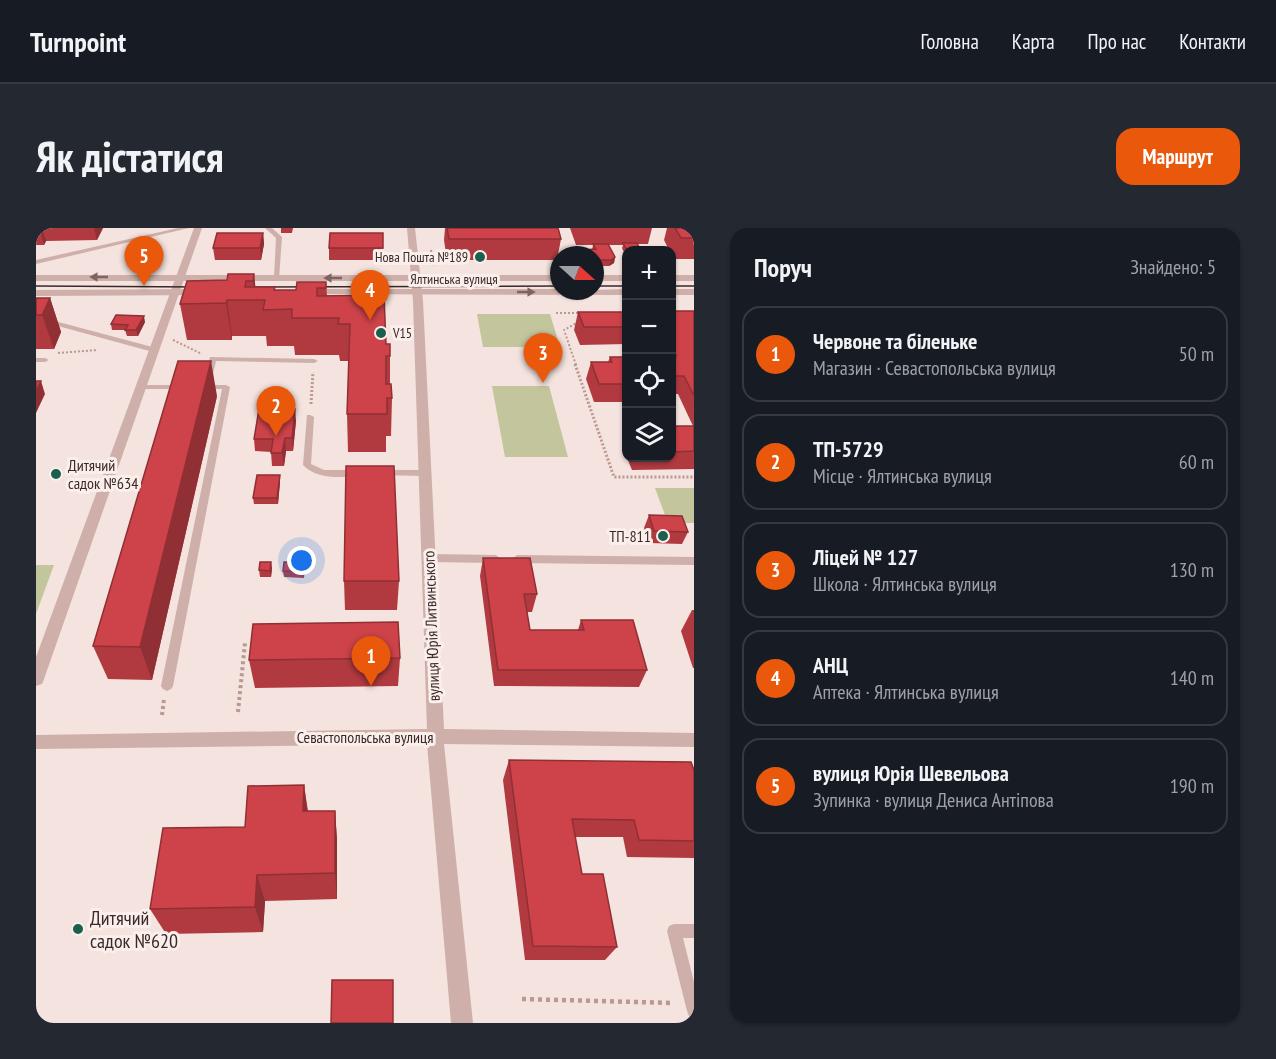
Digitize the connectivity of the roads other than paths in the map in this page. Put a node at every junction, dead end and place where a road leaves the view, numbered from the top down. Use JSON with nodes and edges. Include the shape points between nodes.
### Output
{"nodes":[{"id":1,"x":186,"y":228,"type":"edge"},
{"id":2,"x":198,"y":228,"type":"edge"},
{"id":3,"x":268,"y":228,"type":"edge"},
{"id":4,"x":411,"y":228,"type":"edge"},
{"id":5,"x":36,"y":262,"type":"edge"},
{"id":6,"x":36,"y":278,"type":"edge"},
{"id":7,"x":179,"y":278,"type":"junction"},
{"id":8,"x":277,"y":278,"type":"junction"},
{"id":9,"x":550,"y":278,"type":"edge"},
{"id":10,"x":604,"y":278,"type":"edge"},
{"id":11,"x":622,"y":278,"type":"edge"},
{"id":12,"x":676,"y":278,"type":"edge"},
{"id":13,"x":694,"y":278,"type":"edge"},
{"id":14,"x":417,"y":285,"type":"junction"},
{"id":15,"x":174,"y":292,"type":"junction"},
{"id":16,"x":216,"y":292,"type":"edge"},
{"id":17,"x":298,"y":292,"type":"edge"},
{"id":18,"x":622,"y":292,"type":"edge"},
{"id":19,"x":676,"y":292,"type":"edge"},
{"id":20,"x":694,"y":292,"type":"edge"},
{"id":21,"x":36,"y":293,"type":"edge"},
{"id":22,"x":36,"y":318,"type":"edge"},
{"id":23,"x":153,"y":350,"type":"junction"},
{"id":24,"x":36,"y":360,"type":"edge"},
{"id":25,"x":45,"y":360,"type":"dead end"},
{"id":26,"x":314,"y":361,"type":"road end"},
{"id":27,"x":140,"y":387,"type":"junction"},
{"id":28,"x":206,"y":387,"type":"junction"},
{"id":29,"x":310,"y":417,"type":"road end"},
{"id":30,"x":425,"y":473,"type":"junction"},
{"id":31,"x":428,"y":558,"type":"junction"},
{"id":32,"x":694,"y":561,"type":"edge"},
{"id":33,"x":36,"y":679,"type":"edge"},
{"id":34,"x":167,"y":686,"type":"dead end"},
{"id":35,"x":436,"y":737,"type":"junction"},
{"id":36,"x":694,"y":740,"type":"edge"},
{"id":37,"x":36,"y":742,"type":"edge"},
{"id":38,"x":694,"y":931,"type":"edge"},
{"id":39,"x":693,"y":1008,"type":"edge"},
{"id":40,"x":462,"y":1023,"type":"edge"}],
"edges":[{"from":1,"to":5,"type":"lane"},
{"from":2,"to":7,"type":"street"},
{"from":3,"to":8,"type":"lane","via":[[279,237]]},
{"from":4,"to":14,"type":"street","name":"вулиця Юрія Литвинського"},
{"from":7,"to":6,"type":"street","name":"Ялтинська вулиця","one_way":true},
{"from":7,"to":8,"type":"street","name":"Ялтинська вулиця"},
{"from":7,"to":15,"type":"street"},
{"from":14,"to":8,"type":"street","name":"Ялтинська вулиця","one_way":true},
{"from":9,"to":14,"type":"street","name":"Ялтинська вулиця"},
{"from":10,"to":11,"type":"street"},
{"from":12,"to":13,"type":"street"},
{"from":14,"to":17,"type":"street","name":"Ялтинська вулиця"},
{"from":14,"to":18,"type":"street","name":"Ялтинська вулиця","one_way":true},
{"from":14,"to":30,"type":"street","name":"вулиця Юрія Литвинського"},
{"from":15,"to":16,"type":"street"},
{"from":15,"to":21,"type":"street"},
{"from":15,"to":23,"type":"street"},
{"from":19,"to":20,"type":"street"},
{"from":22,"to":23,"type":"lane"},
{"from":23,"to":27,"type":"street"},
{"from":24,"to":25,"type":"lane"},
{"from":26,"to":28,"type":"lane","via":[[213,359]]},
{"from":27,"to":28,"type":"lane"},
{"from":27,"to":33,"type":"street"},
{"from":28,"to":34,"type":"lane","via":[[226,387]]},
{"from":29,"to":30,"type":"lane","via":[[307,465],[313,471]]},
{"from":30,"to":31,"type":"street","name":"вулиця Юрія Литвинського"},
{"from":31,"to":32,"type":"lane"},
{"from":31,"to":35,"type":"street","name":"вулиця Юрія Литвинського"},
{"from":35,"to":36,"type":"street","name":"Севастопольська вулиця"},
{"from":35,"to":37,"type":"street","name":"Севастопольська вулиця"},
{"from":35,"to":40,"type":"street","name":"вулиця Юрія Литвинського"},
{"from":38,"to":39,"type":"lane","via":[[674,931]]}]}
